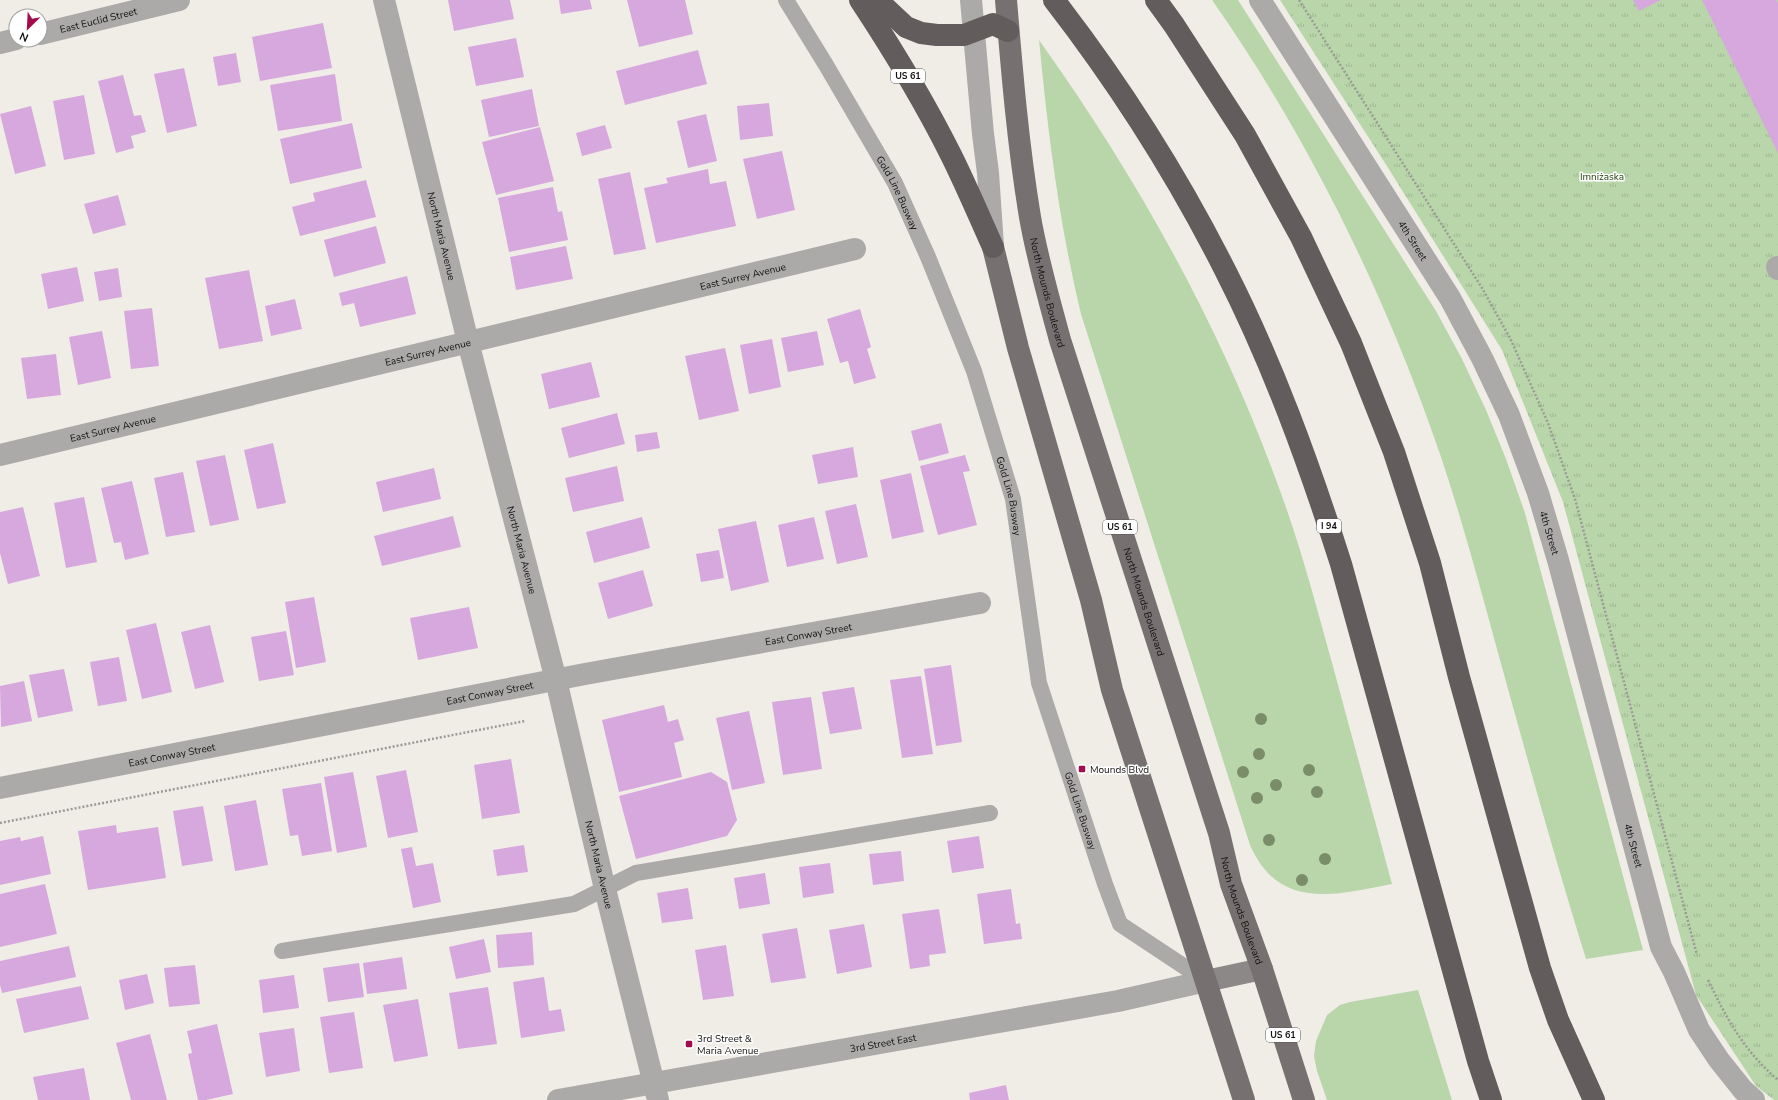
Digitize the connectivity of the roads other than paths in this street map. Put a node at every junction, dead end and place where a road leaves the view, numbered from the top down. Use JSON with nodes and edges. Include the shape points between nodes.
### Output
{"nodes":[{"id":1,"x":179,"y":0,"type":"edge"},
{"id":2,"x":384,"y":0,"type":"edge"},
{"id":3,"x":786,"y":0,"type":"edge"},
{"id":4,"x":860,"y":0,"type":"edge"},
{"id":5,"x":876,"y":0,"type":"edge"},
{"id":6,"x":971,"y":0,"type":"edge"},
{"id":7,"x":1006,"y":0,"type":"edge"},
{"id":8,"x":1054,"y":0,"type":"edge"},
{"id":9,"x":1156,"y":0,"type":"edge"},
{"id":10,"x":1260,"y":0,"type":"edge"},
{"id":11,"x":1008,"y":30,"type":"junction"},
{"id":12,"x":973,"y":31,"type":"junction"},
{"id":13,"x":48,"y":32,"type":"edge"},
{"id":14,"x":993,"y":247,"type":"junction"},
{"id":15,"x":856,"y":249,"type":"dead end"},
{"id":16,"x":468,"y":342,"type":"junction"},
{"id":17,"x":0,"y":456,"type":"edge"},
{"id":18,"x":980,"y":602,"type":"dead end"},
{"id":19,"x":556,"y":680,"type":"junction"},
{"id":20,"x":0,"y":788,"type":"edge"},
{"id":21,"x":990,"y":813,"type":"dead end"},
{"id":22,"x":605,"y":889,"type":"junction"},
{"id":23,"x":282,"y":951,"type":"dead end"},
{"id":24,"x":1262,"y":969,"type":"junction"},
{"id":25,"x":1206,"y":982,"type":"junction"},
{"id":26,"x":656,"y":1091,"type":"edge"},
{"id":27,"x":558,"y":1100,"type":"edge"},
{"id":28,"x":1244,"y":1100,"type":"edge"},
{"id":29,"x":1304,"y":1100,"type":"edge"},
{"id":30,"x":1491,"y":1100,"type":"edge"},
{"id":31,"x":1594,"y":1100,"type":"edge"},
{"id":32,"x":1754,"y":1100,"type":"edge"}],
"edges":[{"from":1,"to":13,"type":"street","name":"East Euclid Street"},
{"from":2,"to":16,"type":"street","name":"North Maria Avenue"},
{"from":3,"to":25,"type":"lane","name":"Gold Line Busway","via":[[895,184],[974,371],[1013,499],[1039,683],[1120,924]]},
{"from":4,"to":14,"type":"highway","number":"US 61","via":[[900,62],[931,118]]},
{"from":5,"to":12,"type":"highway","via":[[906,27],[921,33],[964,35]]},
{"from":6,"to":12,"type":"street"},
{"from":7,"to":11,"type":"main road","name":"North Mounds Boulevard","number":"US 61"},
{"from":8,"to":30,"type":"highway","number":"I 94","via":[[1115,83],[1186,197],[1229,277],[1293,426],[1341,564],[1478,1061]]},
{"from":9,"to":31,"type":"highway","via":[[1245,135],[1301,237],[1354,350],[1394,452],[1430,563],[1540,968],[1558,1020]]},
{"from":10,"to":32,"type":"street","name":"4th Street","via":[[1450,298],[1479,351],[1509,415],[1538,493],[1558,560],[1661,947],[1700,1030],[1719,1060]]},
{"from":11,"to":12,"type":"highway","via":[[993,24]]},
{"from":11,"to":24,"type":"main road","name":"North Mounds Boulevard","number":"US 61","via":[[1020,152],[1030,218],[1060,340],[1219,833],[1231,884]]},
{"from":12,"to":14,"type":"street"},
{"from":14,"to":25,"type":"main road","number":"US 61","via":[[1018,348],[1091,600],[1112,690]]},
{"from":15,"to":16,"type":"street","name":"East Surrey Avenue"},
{"from":16,"to":17,"type":"street","name":"East Surrey Avenue"},
{"from":16,"to":19,"type":"street","name":"North Maria Avenue"},
{"from":18,"to":19,"type":"street","name":"East Conway Street"},
{"from":19,"to":20,"type":"street","name":"East Conway Street"},
{"from":19,"to":22,"type":"street","name":"North Maria Avenue"},
{"from":21,"to":22,"type":"lane","via":[[636,873]]},
{"from":22,"to":23,"type":"lane","via":[[574,904]]},
{"from":22,"to":26,"type":"street","name":"North Maria Avenue"},
{"from":24,"to":25,"type":"main road"},
{"from":24,"to":29,"type":"main road","name":"North Mounds Boulevard","number":"US 61"},
{"from":25,"to":26,"type":"street","name":"3rd Street East"},
{"from":25,"to":28,"type":"main road","number":"US 61"},
{"from":26,"to":27,"type":"street","name":"3rd Street East"}]}
